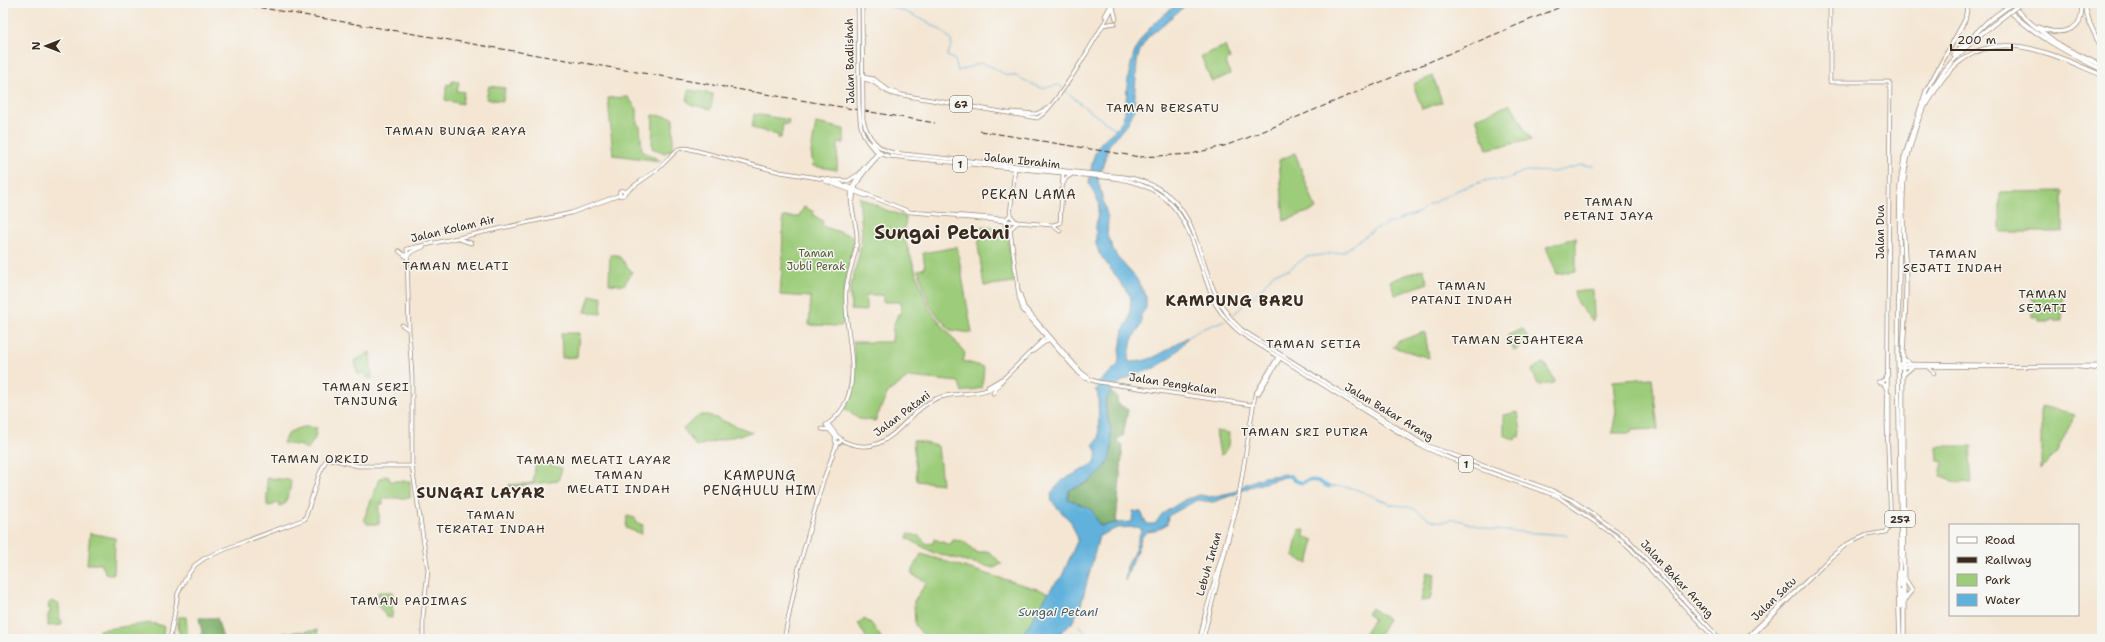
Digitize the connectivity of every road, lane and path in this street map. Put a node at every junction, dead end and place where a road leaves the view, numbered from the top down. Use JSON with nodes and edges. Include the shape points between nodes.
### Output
{"nodes":[{"id":1,"x":858,"y":3,"type":"edge"},
{"id":2,"x":862,"y":3,"type":"edge"},
{"id":3,"x":1830,"y":3,"type":"edge"},
{"id":4,"x":1968,"y":3,"type":"edge"},
{"id":5,"x":2001,"y":3,"type":"edge"},
{"id":6,"x":2009,"y":3,"type":"edge"},
{"id":7,"x":2013,"y":3,"type":"edge"},
{"id":8,"x":2021,"y":3,"type":"edge"},
{"id":9,"x":2082,"y":3,"type":"edge"},
{"id":10,"x":1114,"y":4,"type":"edge"},
{"id":11,"x":1116,"y":19,"type":"dead end"},
{"id":12,"x":1115,"y":23,"type":"dead end"},
{"id":13,"x":2032,"y":24,"type":"junction"},
{"id":14,"x":1102,"y":26,"type":"junction"},
{"id":15,"x":1091,"y":44,"type":"junction"},
{"id":16,"x":2102,"y":50,"type":"edge"},
{"id":17,"x":858,"y":56,"type":"junction"},
{"id":18,"x":2102,"y":66,"type":"edge"},
{"id":19,"x":862,"y":70,"type":"junction"},
{"id":20,"x":2102,"y":70,"type":"edge"},
{"id":21,"x":2102,"y":75,"type":"edge"},
{"id":22,"x":862,"y":78,"type":"junction"},
{"id":23,"x":871,"y":79,"type":"junction"},
{"id":24,"x":863,"y":89,"type":"junction"},
{"id":25,"x":1923,"y":100,"type":"junction"},
{"id":26,"x":861,"y":105,"type":"junction"},
{"id":27,"x":1922,"y":112,"type":"junction"},
{"id":28,"x":862,"y":119,"type":"junction"},
{"id":29,"x":867,"y":132,"type":"junction"},
{"id":30,"x":871,"y":146,"type":"junction"},
{"id":31,"x":879,"y":153,"type":"junction"},
{"id":32,"x":899,"y":154,"type":"junction"},
{"id":33,"x":894,"y":158,"type":"junction"},
{"id":34,"x":874,"y":159,"type":"junction"},
{"id":35,"x":1015,"y":167,"type":"junction"},
{"id":36,"x":1047,"y":169,"type":"junction"},
{"id":37,"x":1063,"y":174,"type":"junction"},
{"id":38,"x":1085,"y":174,"type":"junction"},
{"id":39,"x":858,"y":175,"type":"junction"},
{"id":40,"x":1075,"y":175,"type":"junction"},
{"id":41,"x":1110,"y":176,"type":"junction"},
{"id":42,"x":821,"y":180,"type":"junction"},
{"id":43,"x":831,"y":180,"type":"junction"},
{"id":44,"x":1062,"y":186,"type":"junction"},
{"id":45,"x":853,"y":190,"type":"junction"},
{"id":46,"x":863,"y":195,"type":"junction"},
{"id":47,"x":868,"y":196,"type":"junction"},
{"id":48,"x":854,"y":200,"type":"junction"},
{"id":49,"x":853,"y":208,"type":"junction"},
{"id":50,"x":1010,"y":215,"type":"junction"},
{"id":51,"x":1005,"y":221,"type":"junction"},
{"id":52,"x":1060,"y":222,"type":"junction"},
{"id":53,"x":1017,"y":223,"type":"junction"},
{"id":54,"x":1052,"y":226,"type":"junction"},
{"id":55,"x":1010,"y":229,"type":"junction"},
{"id":56,"x":457,"y":238,"type":"junction"},
{"id":57,"x":471,"y":243,"type":"dead end"},
{"id":58,"x":399,"y":251,"type":"dead end"},
{"id":59,"x":408,"y":259,"type":"junction"},
{"id":60,"x":1204,"y":274,"type":"junction"},
{"id":61,"x":1213,"y":288,"type":"junction"},
{"id":62,"x":1019,"y":291,"type":"junction"},
{"id":63,"x":1215,"y":303,"type":"junction"},
{"id":64,"x":1900,"y":308,"type":"junction"},
{"id":65,"x":1905,"y":308,"type":"junction"},
{"id":66,"x":1031,"y":309,"type":"dead end"},
{"id":67,"x":1030,"y":313,"type":"junction"},
{"id":68,"x":1226,"y":316,"type":"junction"},
{"id":69,"x":402,"y":325,"type":"dead end"},
{"id":70,"x":409,"y":331,"type":"junction"},
{"id":71,"x":1900,"y":334,"type":"junction"},
{"id":72,"x":1048,"y":337,"type":"junction"},
{"id":73,"x":1280,"y":356,"type":"junction"},
{"id":74,"x":1903,"y":356,"type":"junction"},
{"id":75,"x":1902,"y":366,"type":"junction"},
{"id":76,"x":1911,"y":366,"type":"junction"},
{"id":77,"x":1991,"y":366,"type":"junction"},
{"id":78,"x":1928,"y":367,"type":"junction"},
{"id":79,"x":1941,"y":367,"type":"junction"},
{"id":80,"x":2102,"y":367,"type":"edge"},
{"id":81,"x":1888,"y":375,"type":"junction"},
{"id":82,"x":1904,"y":376,"type":"junction"},
{"id":83,"x":1888,"y":382,"type":"joint"},
{"id":84,"x":998,"y":383,"type":"junction"},
{"id":85,"x":993,"y":387,"type":"junction"},
{"id":86,"x":988,"y":388,"type":"junction"},
{"id":87,"x":1888,"y":388,"type":"junction"},
{"id":88,"x":975,"y":393,"type":"junction"},
{"id":89,"x":993,"y":393,"type":"dead end"},
{"id":90,"x":1887,"y":393,"type":"junction"},
{"id":91,"x":1346,"y":398,"type":"junction"},
{"id":92,"x":1898,"y":400,"type":"junction"},
{"id":93,"x":1252,"y":405,"type":"junction"},
{"id":94,"x":835,"y":418,"type":"junction"},
{"id":95,"x":822,"y":429,"type":"dead end"},
{"id":96,"x":832,"y":431,"type":"junction"},
{"id":97,"x":837,"y":437,"type":"junction"},
{"id":98,"x":841,"y":440,"type":"junction"},
{"id":99,"x":837,"y":443,"type":"junction"},
{"id":100,"x":1889,"y":451,"type":"junction"},
{"id":101,"x":412,"y":457,"type":"junction"},
{"id":102,"x":408,"y":467,"type":"junction"},
{"id":103,"x":1578,"y":504,"type":"junction"},
{"id":104,"x":1576,"y":508,"type":"junction"},
{"id":105,"x":1901,"y":549,"type":"junction"},
{"id":106,"x":1815,"y":573,"type":"junction"},
{"id":107,"x":1904,"y":577,"type":"junction"},
{"id":108,"x":1904,"y":589,"type":"junction"},
{"id":109,"x":1904,"y":600,"type":"junction"},
{"id":110,"x":1899,"y":623,"type":"junction"},
{"id":111,"x":170,"y":639,"type":"edge"},
{"id":112,"x":423,"y":639,"type":"edge"},
{"id":113,"x":784,"y":639,"type":"edge"},
{"id":114,"x":1201,"y":639,"type":"edge"},
{"id":115,"x":1715,"y":639,"type":"edge"},
{"id":116,"x":1720,"y":639,"type":"edge"},
{"id":117,"x":1745,"y":639,"type":"edge"},
{"id":118,"x":1749,"y":639,"type":"edge"},
{"id":119,"x":1900,"y":639,"type":"edge"},
{"id":120,"x":1904,"y":639,"type":"edge"}],
"edges":[{"from":1,"to":17,"type":"main road","name":"Jalan Badlishah","number":"1"},
{"from":2,"to":19,"type":"main road","name":"Jalan Badlishah","number":"1"},
{"from":3,"to":81,"type":"main road","name":"Jalan Dua","via":[[1830,82],[1890,82]]},
{"from":4,"to":25,"type":"highway","via":[[1965,20],[1932,78]]},
{"from":5,"to":20,"type":"highway","via":[[2055,46]]},
{"from":6,"to":13,"type":"highway"},
{"from":7,"to":25,"type":"highway","bridge":true,"via":[[1987,22],[1949,60]]},
{"from":8,"to":27,"type":"highway","bridge":true,"via":[[1973,40],[1947,65],[1932,88]]},
{"from":9,"to":13,"type":"highway","via":[[2080,19],[2075,26],[2066,31],[2053,32]]},
{"from":9,"to":16,"type":"highway"},
{"from":10,"to":11,"type":"main road"},
{"from":10,"to":14,"type":"main road","number":"67"},
{"from":10,"to":15,"type":"main road","number":"67"},
{"from":12,"to":14,"type":"main road"},
{"from":13,"to":18,"type":"highway","via":[[2059,45]]},
{"from":14,"to":15,"type":"main road","number":"67"},
{"from":15,"to":23,"type":"main road","number":"67","via":[[1048,108],[1034,115],[887,93]]},
{"from":17,"to":22,"type":"main road"},
{"from":17,"to":26,"type":"main road","name":"Jalan Badlishah","number":"1"},
{"from":19,"to":22,"type":"main road","name":"Jalan Badlishah","number":"1"},
{"from":19,"to":23,"type":"main road"},
{"from":21,"to":27,"type":"highway","via":[[2031,48],[2014,45],[1995,47],[1968,57],[1953,68],[1941,81]]},
{"from":22,"to":23,"type":"main road"},
{"from":22,"to":24,"type":"main road","name":"Jalan Badlishah","number":"1"},
{"from":22,"to":26,"type":"main road"},
{"from":23,"to":24,"type":"main road"},
{"from":24,"to":26,"type":"main road","name":"Jalan Badlishah","number":"1"},
{"from":25,"to":64,"type":"highway","number":"257","via":[[1904,158],[1900,186]]},
{"from":26,"to":28,"type":"main road","name":"Jalan Badlishah","number":"1","bridge":true},
{"from":27,"to":65,"type":"highway","number":"257","via":[[1903,182]]},
{"from":28,"to":29,"type":"main road","name":"Jalan Ibrahim","number":"1"},
{"from":28,"to":30,"type":"main road","name":"Jalan Ibrahim","number":"1","via":[[863,135]]},
{"from":29,"to":31,"type":"main road"},
{"from":29,"to":32,"type":"main road","name":"Jalan Ibrahim","number":"1","via":[[881,148]]},
{"from":30,"to":31,"type":"main road","name":"Jalan Ibrahim","number":"1"},
{"from":30,"to":34,"type":"main road"},
{"from":31,"to":32,"type":"main road"},
{"from":31,"to":33,"type":"main road","name":"Jalan Ibrahim","number":"1"},
{"from":31,"to":34,"type":"main road"},
{"from":32,"to":35,"type":"main road","name":"Jalan Ibrahim","number":"1"},
{"from":33,"to":34,"type":"main road"},
{"from":33,"to":35,"type":"main road","name":"Jalan Ibrahim","number":"1"},
{"from":34,"to":39,"type":"main road"},
{"from":34,"to":45,"type":"main road"},
{"from":35,"to":36,"type":"main road","name":"Jalan Ibrahim","number":"1"},
{"from":35,"to":37,"type":"main road","name":"Jalan Ibrahim","number":"1"},
{"from":35,"to":50,"type":"main road"},
{"from":36,"to":37,"type":"main road","via":[[1061,171]]},
{"from":36,"to":38,"type":"main road","name":"Jalan Ibrahim","number":"1"},
{"from":37,"to":40,"type":"main road","name":"Jalan Ibrahim","number":"1"},
{"from":37,"to":44,"type":"main road"},
{"from":38,"to":40,"type":"main road","name":"Jalan Ibrahim","number":"1"},
{"from":38,"to":41,"type":"main road","number":"1"},
{"from":39,"to":43,"type":"main road","via":[[848,181]]},
{"from":39,"to":45,"type":"main road"},
{"from":40,"to":44,"type":"main road","via":[[1068,177]]},
{"from":41,"to":60,"type":"main road","number":"1","via":[[1143,184],[1173,205],[1187,227]]},
{"from":41,"to":61,"type":"main road","number":"1","via":[[1134,178],[1152,184],[1178,204],[1192,228]]},
{"from":42,"to":43,"type":"main road"},
{"from":42,"to":45,"type":"main road"},
{"from":42,"to":56,"type":"main road","name":"Jalan Kolam Air","via":[[684,148],[677,150],[658,169],[623,195],[619,194],[571,213]]},
{"from":43,"to":45,"type":"main road"},
{"from":44,"to":52,"type":"main road"},
{"from":45,"to":46,"type":"main road"},
{"from":45,"to":47,"type":"main road"},
{"from":45,"to":48,"type":"main road"},
{"from":45,"to":49,"type":"main road"},
{"from":46,"to":47,"type":"main road"},
{"from":46,"to":48,"type":"main road","via":[[856,196]]},
{"from":47,"to":51,"type":"main road","via":[[910,212]]},
{"from":48,"to":49,"type":"main road"},
{"from":49,"to":94,"type":"main road","via":[[856,244],[845,296],[853,372],[846,400]]},
{"from":50,"to":51,"type":"main road"},
{"from":50,"to":53,"type":"main road"},
{"from":51,"to":53,"type":"main road"},
{"from":51,"to":55,"type":"main road"},
{"from":52,"to":54,"type":"main road"},
{"from":52,"to":54,"type":"main road","via":[[1060,231]]},
{"from":53,"to":54,"type":"main road"},
{"from":53,"to":55,"type":"main road"},
{"from":55,"to":62,"type":"main road","name":"Jalan Pengkalan"},
{"from":56,"to":57,"type":"main road"},
{"from":56,"to":59,"type":"main road","name":"Jalan Kolam Air","via":[[411,252]]},
{"from":58,"to":59,"type":"main road"},
{"from":59,"to":70,"type":"main road","name":"Jalan Kolam Air"},
{"from":60,"to":61,"type":"main road"},
{"from":60,"to":63,"type":"main road","number":"1"},
{"from":61,"to":63,"type":"main road"},
{"from":61,"to":68,"type":"main road","number":"1"},
{"from":62,"to":67,"type":"main road","name":"Jalan Pengkalan","via":[[1024,307]]},
{"from":62,"to":72,"type":"main road","name":"Jalan Pengkalan","via":[[1024,312]]},
{"from":63,"to":68,"type":"main road","number":"1"},
{"from":64,"to":65,"type":"highway"},
{"from":64,"to":71,"type":"highway","number":"257"},
{"from":65,"to":74,"type":"highway","number":"257"},
{"from":66,"to":67,"type":"main road"},
{"from":67,"to":72,"type":"main road","name":"Jalan Pengkalan"},
{"from":68,"to":73,"type":"main road","number":"1","via":[[1246,337]]},
{"from":69,"to":70,"type":"main road"},
{"from":70,"to":101,"type":"main road","name":"Jalan Kolam Air"},
{"from":71,"to":75,"type":"highway"},
{"from":71,"to":92,"type":"highway","number":"257"},
{"from":72,"to":84,"type":"main road","name":"Jalan Patani"},
{"from":72,"to":93,"type":"main road","name":"Jalan Pengkalan","via":[[1079,373],[1098,382]]},
{"from":73,"to":91,"type":"main road","name":"Jalan Bakar Arang","number":"1"},
{"from":73,"to":93,"type":"main road","name":"Lebuh Intan"},
{"from":74,"to":75,"type":"highway","number":"257"},
{"from":74,"to":76,"type":"highway"},
{"from":75,"to":76,"type":"main road"},
{"from":75,"to":82,"type":"highway","number":"257"},
{"from":75,"to":92,"type":"highway"},
{"from":76,"to":77,"type":"main road"},
{"from":76,"to":78,"type":"main road"},
{"from":76,"to":82,"type":"highway"},
{"from":77,"to":79,"type":"main road"},
{"from":77,"to":80,"type":"main road"},
{"from":78,"to":79,"type":"main road"},
{"from":78,"to":79,"type":"main road","via":[[1935,372]]},
{"from":81,"to":83,"type":"main road","name":"Jalan Dua"},
{"from":81,"to":90,"type":"main road","via":[[1878,382],[1885,385]]},
{"from":82,"to":107,"type":"highway","number":"257"},
{"from":83,"to":87,"type":"main road","name":"Jalan Satu"},
{"from":84,"to":85,"type":"main road"},
{"from":84,"to":86,"type":"main road","name":"Jalan Patani"},
{"from":84,"to":89,"type":"main road"},
{"from":85,"to":86,"type":"main road"},
{"from":85,"to":88,"type":"main road","name":"Jalan Patani"},
{"from":86,"to":88,"type":"main road","name":"Jalan Patani"},
{"from":87,"to":90,"type":"main road","name":"Jalan Satu"},
{"from":87,"to":100,"type":"main road","name":"Jalan Satu"},
{"from":88,"to":98,"type":"main road","name":"Jalan Patani","via":[[949,395],[933,400],[888,439],[877,444],[860,447]]},
{"from":90,"to":100,"type":"main road","name":"Jalan Satu","via":[[1886,426]]},
{"from":91,"to":103,"type":"main road","name":"Jalan Bakar Arang","number":"1","via":[[1431,448],[1551,490]]},
{"from":91,"to":104,"type":"main road","name":"Jalan Bakar Arang","number":"1","via":[[1428,449],[1553,494]]},
{"from":92,"to":105,"type":"highway","number":"257"},
{"from":93,"to":114,"type":"main road","name":"Lebuh Intan","via":[[1237,509]]},
{"from":94,"to":96,"type":"main road"},
{"from":94,"to":96,"type":"main road","via":[[827,425]]},
{"from":95,"to":96,"type":"main road"},
{"from":96,"to":97,"type":"main road"},
{"from":97,"to":98,"type":"main road"},
{"from":97,"to":99,"type":"main road"},
{"from":98,"to":99,"type":"main road"},
{"from":99,"to":113,"type":"main road","via":[[823,481],[799,567]]},
{"from":100,"to":106,"type":"main road","name":"Jalan Satu","via":[[1892,521],[1890,528],[1886,532],[1856,538]]},
{"from":101,"to":102,"type":"main road","name":"Jalan Kolam Air"},
{"from":101,"to":102,"type":"main road"},
{"from":102,"to":111,"type":"main road","via":[[358,466],[326,460],[305,519],[208,557],[192,568],[178,593]]},
{"from":102,"to":112,"type":"main road","name":"Jalan Kolam Air","via":[[428,566]]},
{"from":103,"to":104,"type":"main road"},
{"from":103,"to":116,"type":"main road","name":"Jalan Bakar Arang","number":"1","via":[[1627,538]]},
{"from":104,"to":115,"type":"main road","name":"Jalan Bakar Arang","number":"1","via":[[1620,538]]},
{"from":105,"to":108,"type":"highway","via":[[1901,585]]},
{"from":105,"to":110,"type":"highway","number":"257","via":[[1898,584]]},
{"from":106,"to":117,"type":"main road","name":"Jalan Satu"},
{"from":106,"to":118,"type":"main road","name":"Jalan Satu"},
{"from":107,"to":108,"type":"highway","number":"257"},
{"from":107,"to":109,"type":"highway","via":[[1912,590]]},
{"from":108,"to":109,"type":"highway","number":"257"},
{"from":108,"to":110,"type":"highway"},
{"from":109,"to":120,"type":"highway","number":"257"},
{"from":110,"to":119,"type":"highway","number":"257"}]}
